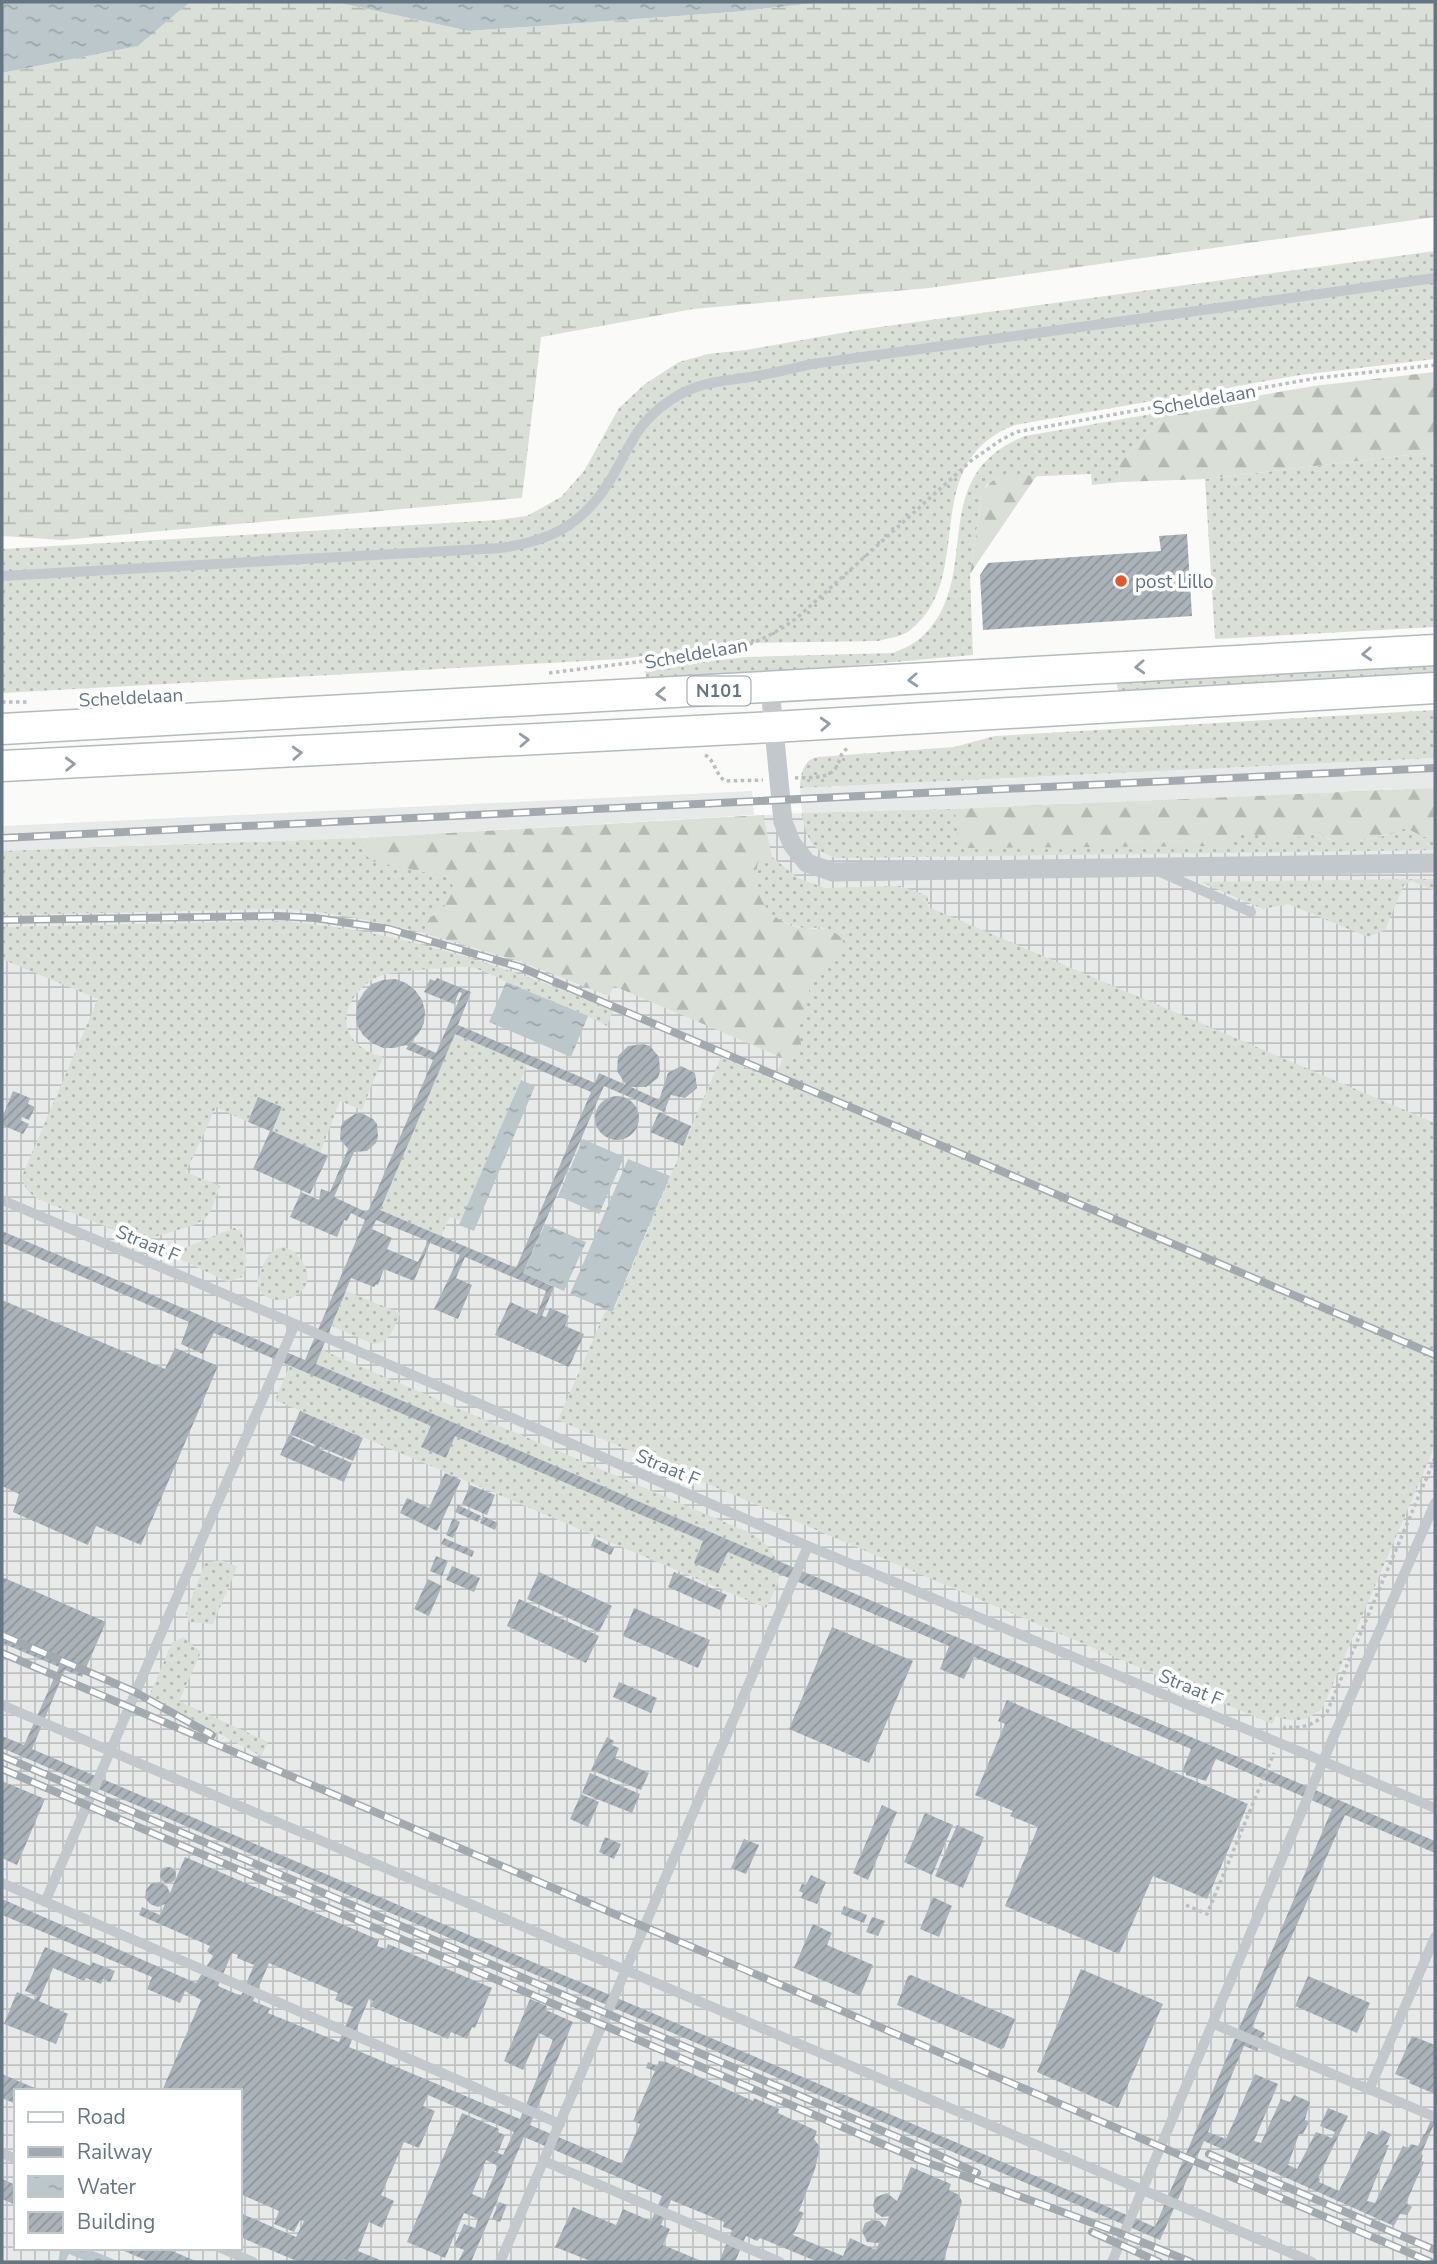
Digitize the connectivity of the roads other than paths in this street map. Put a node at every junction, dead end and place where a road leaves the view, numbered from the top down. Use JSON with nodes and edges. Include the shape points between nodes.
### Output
{"nodes":[{"id":1,"x":1435,"y":278,"type":"edge"},
{"id":2,"x":2,"y":576,"type":"edge"},
{"id":3,"x":1435,"y":650,"type":"edge"},
{"id":4,"x":770,"y":688,"type":"junction"},
{"id":5,"x":1435,"y":688,"type":"edge"},
{"id":6,"x":774,"y":727,"type":"junction"},
{"id":7,"x":2,"y":729,"type":"edge"},
{"id":8,"x":2,"y":766,"type":"edge"},
{"id":9,"x":1435,"y":863,"type":"edge"},
{"id":10,"x":1150,"y":867,"type":"junction"},
{"id":11,"x":1251,"y":912,"type":"dead end"},
{"id":12,"x":2,"y":1200,"type":"edge"},
{"id":13,"x":295,"y":1324,"type":"junction"},
{"id":14,"x":1435,"y":1503,"type":"edge"},
{"id":15,"x":808,"y":1546,"type":"junction"},
{"id":16,"x":2,"y":1705,"type":"edge"},
{"id":17,"x":110,"y":1751,"type":"junction"},
{"id":18,"x":1323,"y":1761,"type":"junction"},
{"id":19,"x":1435,"y":1808,"type":"edge"},
{"id":20,"x":2,"y":1883,"type":"edge"},
{"id":21,"x":45,"y":1902,"type":"junction"},
{"id":22,"x":1435,"y":1937,"type":"edge"},
{"id":23,"x":626,"y":1970,"type":"junction"},
{"id":24,"x":1214,"y":2024,"type":"junction"},
{"id":25,"x":1370,"y":2090,"type":"junction"},
{"id":26,"x":1435,"y":2117,"type":"edge"},
{"id":27,"x":560,"y":2123,"type":"junction"},
{"id":28,"x":544,"y":2161,"type":"junction"},
{"id":29,"x":1143,"y":2190,"type":"junction"},
{"id":30,"x":226,"y":2250,"type":"edge"},
{"id":31,"x":253,"y":2262,"type":"edge"},
{"id":32,"x":500,"y":2262,"type":"edge"},
{"id":33,"x":780,"y":2262,"type":"edge"},
{"id":34,"x":1112,"y":2262,"type":"edge"},
{"id":35,"x":1312,"y":2262,"type":"edge"}],
"edges":[{"from":1,"to":2,"type":"lane","via":[[713,381],[690,388],[662,406],[640,426],[607,486],[580,517],[535,542],[501,548]]},
{"from":3,"to":4,"type":"main road","name":"Scheldelaan","number":"N101","one_way":true},
{"from":4,"to":6,"type":"street"},
{"from":4,"to":7,"type":"main road","name":"Scheldelaan","number":"N101","one_way":true},
{"from":6,"to":5,"type":"main road","number":"N101","one_way":true},
{"from":8,"to":6,"type":"main road","number":"N101","one_way":true},
{"from":6,"to":10,"type":"street","via":[[783,822],[807,863],[833,872]]},
{"from":9,"to":10,"type":"street"},
{"from":10,"to":11,"type":"lane"},
{"from":12,"to":13,"type":"lane","name":"Straat F"},
{"from":13,"to":15,"type":"lane","name":"Straat F"},
{"from":13,"to":17,"type":"lane"},
{"from":14,"to":18,"type":"lane"},
{"from":15,"to":18,"type":"lane","name":"Straat F"},
{"from":15,"to":23,"type":"lane"},
{"from":16,"to":17,"type":"lane"},
{"from":17,"to":21,"type":"lane"},
{"from":17,"to":23,"type":"lane"},
{"from":18,"to":19,"type":"lane","name":"Straat F"},
{"from":18,"to":24,"type":"lane"},
{"from":20,"to":21,"type":"lane"},
{"from":21,"to":27,"type":"lane"},
{"from":22,"to":25,"type":"lane"},
{"from":23,"to":27,"type":"lane"},
{"from":23,"to":29,"type":"lane"},
{"from":24,"to":25,"type":"lane"},
{"from":24,"to":29,"type":"lane"},
{"from":25,"to":26,"type":"lane"},
{"from":27,"to":28,"type":"lane"},
{"from":28,"to":32,"type":"lane"},
{"from":28,"to":33,"type":"lane"},
{"from":29,"to":34,"type":"lane"},
{"from":29,"to":35,"type":"lane"},
{"from":30,"to":31,"type":"lane"}]}
